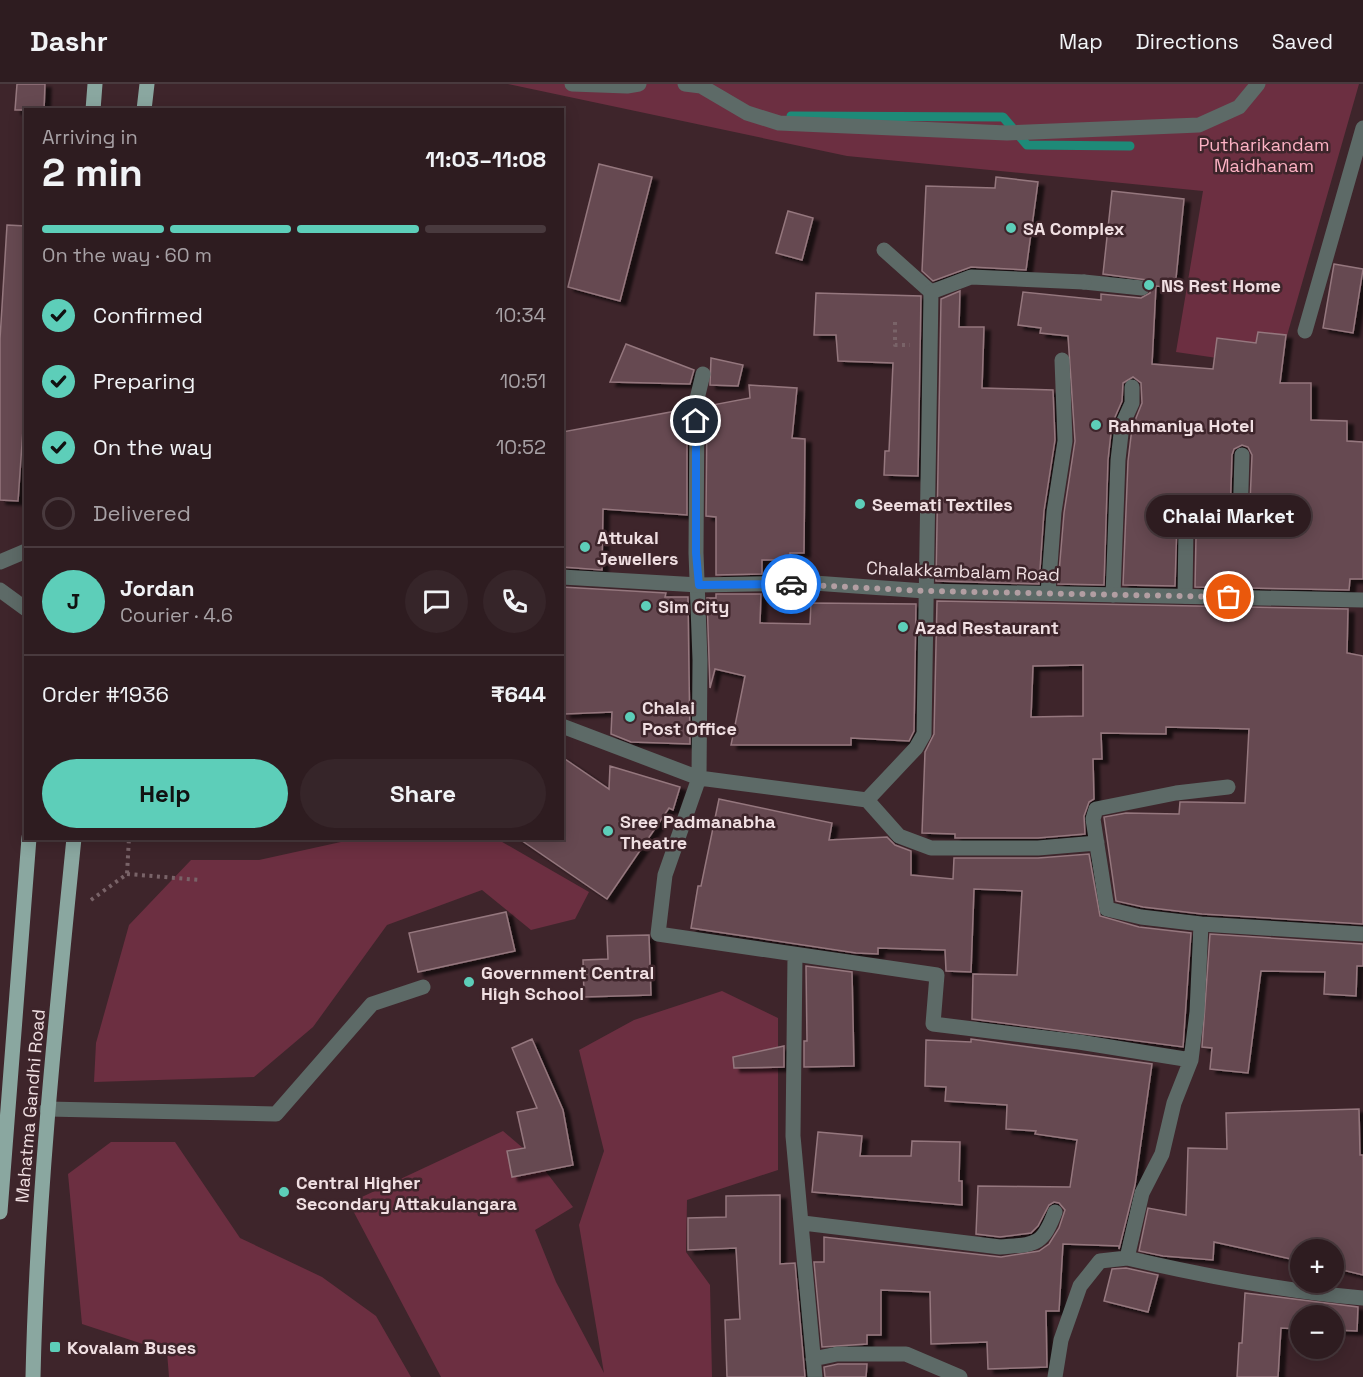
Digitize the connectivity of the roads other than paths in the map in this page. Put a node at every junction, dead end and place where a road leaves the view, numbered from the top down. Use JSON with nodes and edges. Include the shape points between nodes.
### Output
{"nodes":[{"id":1,"x":95,"y":84,"type":"edge"},
{"id":2,"x":147,"y":84,"type":"edge"},
{"id":3,"x":572,"y":84,"type":"edge"},
{"id":4,"x":639,"y":84,"type":"edge"},
{"id":5,"x":685,"y":84,"type":"edge"},
{"id":6,"x":1258,"y":84,"type":"edge"},
{"id":7,"x":93,"y":108,"type":"edge"},
{"id":8,"x":144,"y":108,"type":"edge"},
{"id":9,"x":1363,"y":128,"type":"edge"},
{"id":10,"x":884,"y":250,"type":"dead end"},
{"id":11,"x":1142,"y":288,"type":"dead end"},
{"id":12,"x":931,"y":292,"type":"junction"},
{"id":13,"x":1305,"y":331,"type":"dead end"},
{"id":14,"x":1062,"y":360,"type":"dead end"},
{"id":15,"x":703,"y":374,"type":"dead end"},
{"id":16,"x":1132,"y":387,"type":"dead end"},
{"id":17,"x":1242,"y":455,"type":"dead end"},
{"id":18,"x":24,"y":552,"type":"edge"},
{"id":19,"x":0,"y":562,"type":"edge"},
{"id":20,"x":564,"y":576,"type":"edge"},
{"id":21,"x":699,"y":585,"type":"junction"},
{"id":22,"x":0,"y":590,"type":"edge"},
{"id":23,"x":925,"y":591,"type":"junction"},
{"id":24,"x":1048,"y":593,"type":"junction"},
{"id":25,"x":1113,"y":595,"type":"junction"},
{"id":26,"x":1185,"y":596,"type":"junction"},
{"id":27,"x":1363,"y":600,"type":"edge"},
{"id":28,"x":24,"y":608,"type":"edge"},
{"id":29,"x":564,"y":727,"type":"edge"},
{"id":30,"x":699,"y":778,"type":"junction"},
{"id":31,"x":1228,"y":787,"type":"dead end"},
{"id":32,"x":867,"y":800,"type":"junction"},
{"id":33,"x":29,"y":840,"type":"edge"},
{"id":34,"x":74,"y":840,"type":"edge"},
{"id":35,"x":1097,"y":843,"type":"junction"},
{"id":36,"x":1201,"y":924,"type":"junction"},
{"id":37,"x":1363,"y":934,"type":"edge"},
{"id":38,"x":795,"y":956,"type":"junction"},
{"id":39,"x":423,"y":987,"type":"dead end"},
{"id":40,"x":1191,"y":1060,"type":"junction"},
{"id":41,"x":47,"y":1109,"type":"junction"},
{"id":42,"x":0,"y":1212,"type":"edge"},
{"id":43,"x":1055,"y":1212,"type":"dead end"},
{"id":44,"x":803,"y":1223,"type":"junction"},
{"id":45,"x":1127,"y":1258,"type":"junction"},
{"id":46,"x":1363,"y":1298,"type":"edge"},
{"id":47,"x":813,"y":1359,"type":"junction"},
{"id":48,"x":33,"y":1377,"type":"edge"},
{"id":49,"x":815,"y":1377,"type":"edge"},
{"id":50,"x":960,"y":1377,"type":"edge"},
{"id":51,"x":1055,"y":1377,"type":"edge"}],
"edges":[{"from":1,"to":7,"type":"main road"},
{"from":2,"to":8,"type":"main road"},
{"from":3,"to":4,"type":"street"},
{"from":5,"to":6,"type":"street","via":[[701,86],[747,113],[779,123],[1007,133],[1199,124],[1239,107]]},
{"from":9,"to":13,"type":"street"},
{"from":10,"to":12,"type":"street"},
{"from":11,"to":12,"type":"street","via":[[971,277]]},
{"from":12,"to":23,"type":"street"},
{"from":14,"to":24,"type":"street","via":[[1065,441],[1054,512]]},
{"from":15,"to":21,"type":"street","via":[[696,399]]},
{"from":16,"to":25,"type":"street","via":[[1132,403],[1122,425]]},
{"from":17,"to":26,"type":"street","via":[[1237,528],[1186,526]]},
{"from":18,"to":19,"type":"street"},
{"from":20,"to":21,"type":"street","name":"Chalakkambalam Road"},
{"from":21,"to":23,"type":"street","name":"Chalakkambalam Road","via":[[814,583]]},
{"from":21,"to":30,"type":"street"},
{"from":22,"to":28,"type":"street"},
{"from":23,"to":24,"type":"street","name":"Chalakkambalam Road"},
{"from":23,"to":32,"type":"street","via":[[924,734],[916,748]]},
{"from":24,"to":25,"type":"street","name":"Chalakkambalam Road"},
{"from":25,"to":26,"type":"street","name":"Chalakkambalam Road"},
{"from":26,"to":27,"type":"street","name":"Chalakkambalam Road"},
{"from":29,"to":30,"type":"street"},
{"from":30,"to":32,"type":"street"},
{"from":30,"to":38,"type":"street","via":[[665,875],[658,934]]},
{"from":31,"to":35,"type":"street","via":[[1096,809],[1093,819]]},
{"from":32,"to":35,"type":"street","via":[[899,836],[931,848],[1038,848]]},
{"from":33,"to":42,"type":"main road","name":"Mahatma Gandhi Road"},
{"from":34,"to":41,"type":"main road","name":"Mahatma Gandhi Road"},
{"from":35,"to":36,"type":"street","via":[[1107,909]]},
{"from":36,"to":37,"type":"street"},
{"from":36,"to":40,"type":"street"},
{"from":38,"to":40,"type":"street","via":[[937,975],[933,1024]]},
{"from":38,"to":44,"type":"street","via":[[794,1136]]},
{"from":39,"to":41,"type":"street","via":[[372,1004],[276,1114]]},
{"from":40,"to":45,"type":"street","via":[[1174,1103],[1162,1154],[1142,1193]]},
{"from":41,"to":48,"type":"main road","name":"Mahatma Gandhi Road"},
{"from":43,"to":44,"type":"street","via":[[1046,1235],[1032,1244],[1000,1247]]},
{"from":44,"to":47,"type":"street"},
{"from":45,"to":46,"type":"street","via":[[1303,1293]]},
{"from":45,"to":51,"type":"street","via":[[1100,1261],[1080,1286],[1061,1340]]},
{"from":47,"to":49,"type":"street"},
{"from":47,"to":50,"type":"street","via":[[837,1354],[906,1354]]}]}
